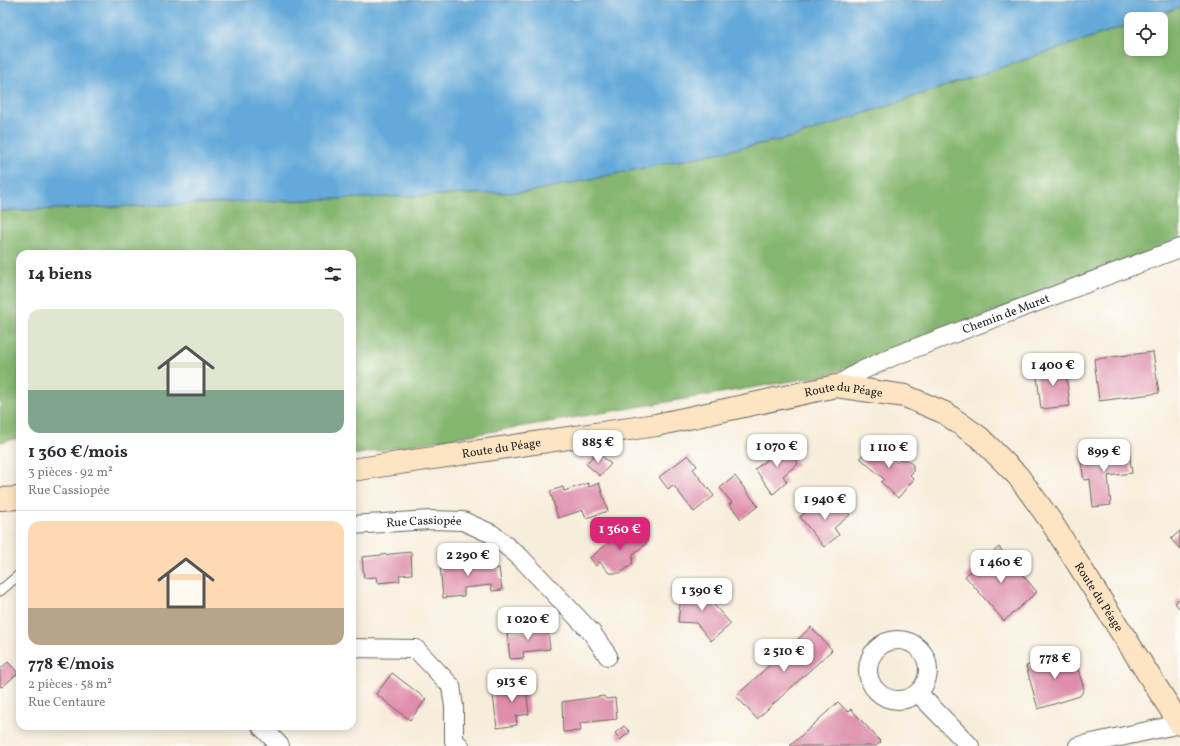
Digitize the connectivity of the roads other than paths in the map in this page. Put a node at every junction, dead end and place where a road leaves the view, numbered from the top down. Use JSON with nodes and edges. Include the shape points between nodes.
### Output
{"nodes":[{"id":1,"x":1180,"y":248,"type":"edge"},
{"id":2,"x":836,"y":386,"type":"junction"},
{"id":3,"x":356,"y":469,"type":"edge"},
{"id":4,"x":16,"y":498,"type":"edge"},
{"id":5,"x":0,"y":499,"type":"edge"},
{"id":6,"x":356,"y":525,"type":"edge"},
{"id":7,"x":16,"y":577,"type":"edge"},
{"id":8,"x":0,"y":591,"type":"edge"},
{"id":9,"x":356,"y":648,"type":"edge"},
{"id":10,"x":608,"y":656,"type":"dead end"},
{"id":11,"x":918,"y":693,"type":"dead end"},
{"id":12,"x":1180,"y":724,"type":"edge"},
{"id":13,"x":265,"y":730,"type":"edge"},
{"id":14,"x":280,"y":746,"type":"edge"},
{"id":15,"x":460,"y":746,"type":"edge"},
{"id":16,"x":970,"y":746,"type":"edge"},
{"id":17,"x":1078,"y":746,"type":"edge"}],
"edges":[{"from":1,"to":2,"type":"street","name":"Chemin de Muret","via":[[894,356]]},
{"from":2,"to":3,"type":"street","name":"Route du Péage","via":[[656,426]]},
{"from":2,"to":12,"type":"street","name":"Route du Péage","via":[[905,396],[945,413],[980,438],[1018,476],[1050,520]]},
{"from":4,"to":5,"type":"street"},
{"from":6,"to":10,"type":"street","name":"Rue Cassiopée","via":[[430,520],[463,521],[492,534],[527,564],[592,633]]},
{"from":7,"to":8,"type":"lane"},
{"from":9,"to":15,"type":"street","via":[[416,649],[451,686],[454,741]]},
{"from":11,"to":16,"type":"street"},
{"from":12,"to":17,"type":"street"},
{"from":13,"to":14,"type":"street"}]}
